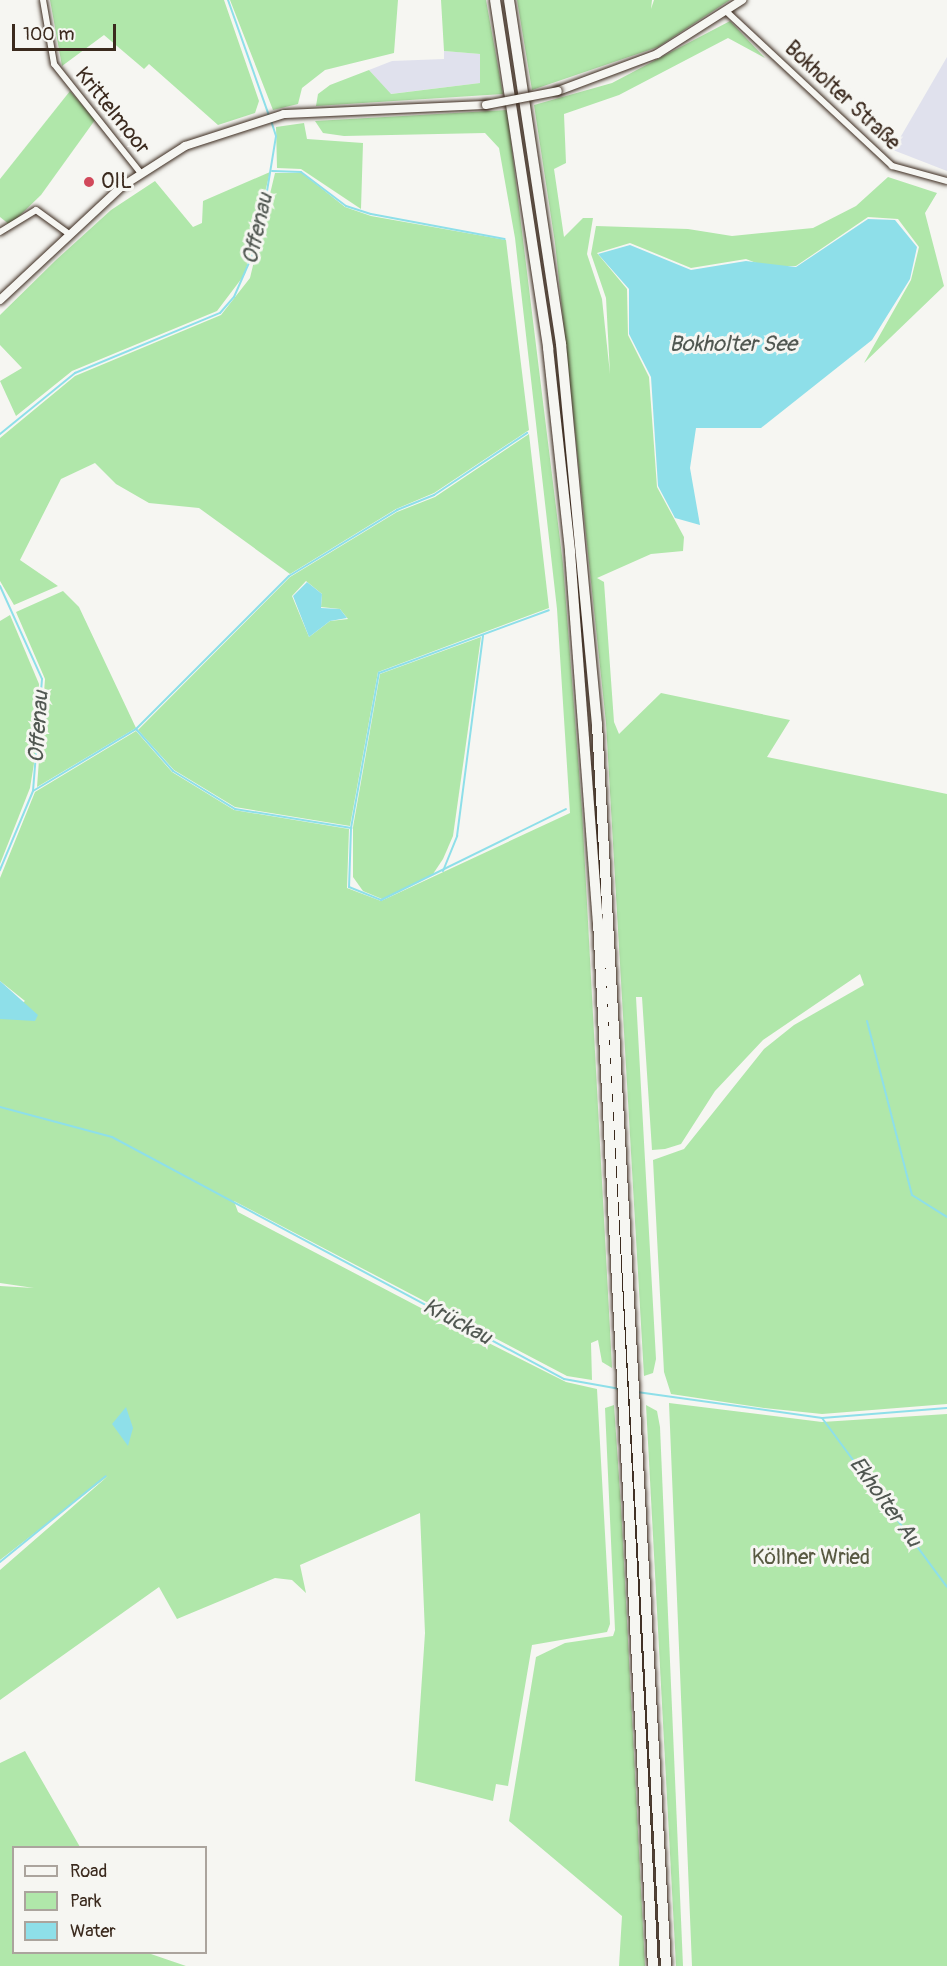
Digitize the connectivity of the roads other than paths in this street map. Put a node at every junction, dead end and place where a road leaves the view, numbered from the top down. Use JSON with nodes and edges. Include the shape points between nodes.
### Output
{"nodes":[{"id":1,"x":44,"y":0,"type":"edge"},
{"id":2,"x":495,"y":0,"type":"edge"},
{"id":3,"x":509,"y":0,"type":"edge"},
{"id":4,"x":742,"y":0,"type":"edge"},
{"id":5,"x":727,"y":12,"type":"junction"},
{"id":6,"x":141,"y":172,"type":"junction"},
{"id":7,"x":947,"y":181,"type":"edge"},
{"id":8,"x":0,"y":232,"type":"edge"},
{"id":9,"x":68,"y":233,"type":"junction"},
{"id":10,"x":0,"y":300,"type":"edge"},
{"id":11,"x":653,"y":1966,"type":"edge"},
{"id":12,"x":666,"y":1966,"type":"edge"}],
"edges":[{"from":1,"to":6,"type":"street","name":"Krittelmoor","via":[[54,64]]},
{"from":2,"to":11,"type":"highway","via":[[548,348],[570,552],[622,1353]]},
{"from":3,"to":12,"type":"highway","via":[[561,344],[583,550],[611,919]]},
{"from":4,"to":5,"type":"main road"},
{"from":5,"to":6,"type":"main road","bridge":true,"via":[[630,67],[558,91],[486,105],[262,118],[185,146]]},
{"from":5,"to":7,"type":"street","name":"Bokholter Straße","via":[[892,166]]},
{"from":6,"to":9,"type":"main road"},
{"from":8,"to":9,"type":"street","via":[[36,210]]},
{"from":9,"to":10,"type":"main road"}]}
